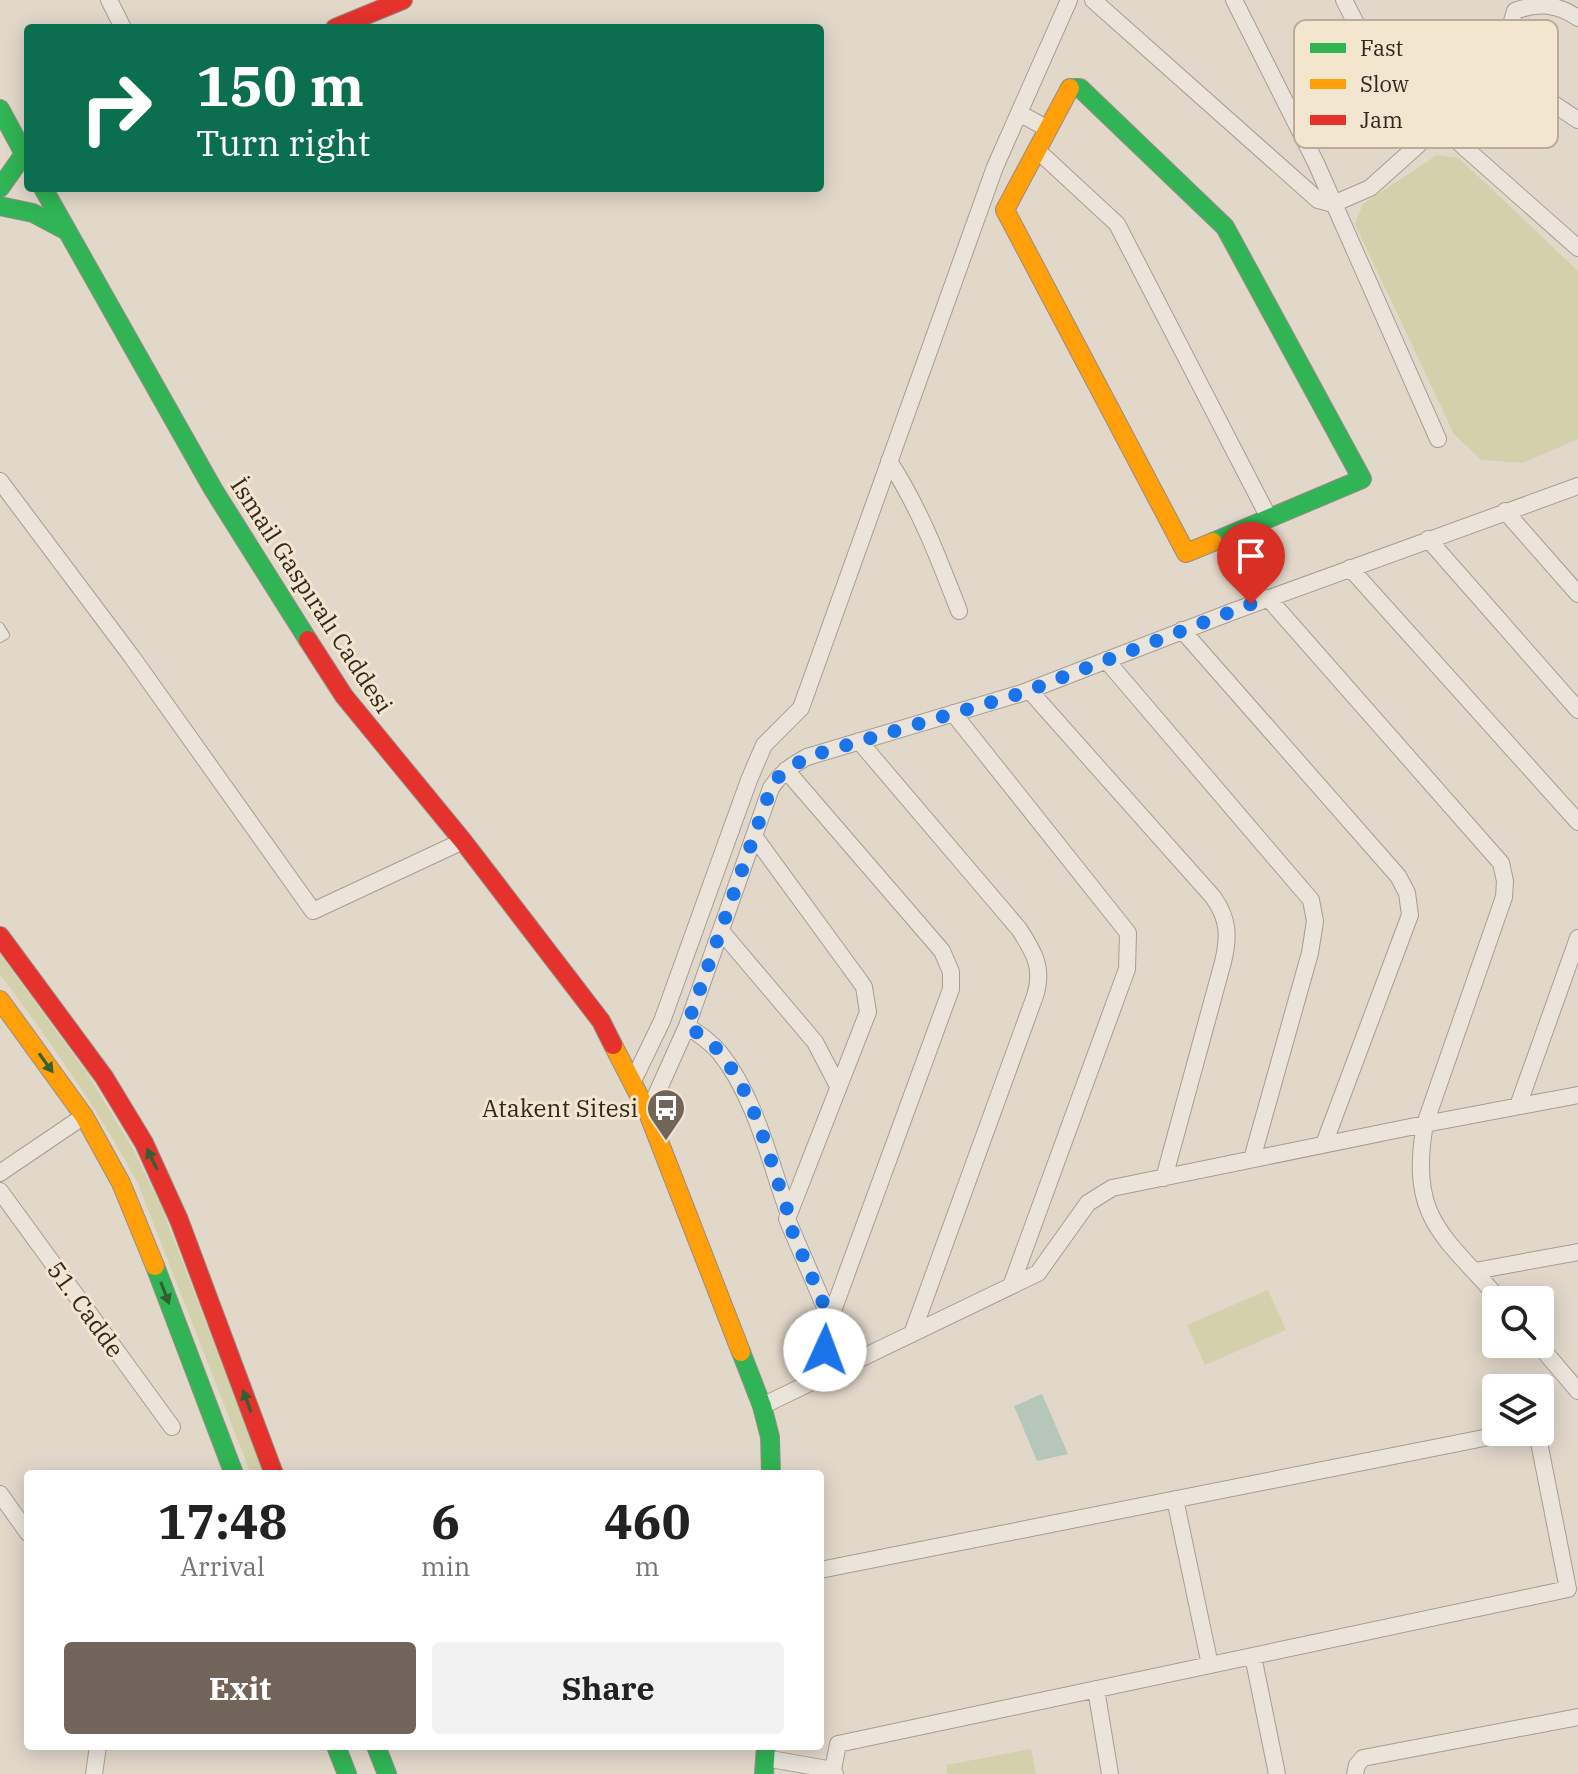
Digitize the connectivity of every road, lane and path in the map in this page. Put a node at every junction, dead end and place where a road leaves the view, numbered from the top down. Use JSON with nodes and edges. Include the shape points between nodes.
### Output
{"nodes":[{"id":1,"x":109,"y":0,"type":"edge"},
{"id":2,"x":403,"y":0,"type":"edge"},
{"id":3,"x":1069,"y":0,"type":"edge"},
{"id":4,"x":1093,"y":0,"type":"edge"},
{"id":5,"x":1234,"y":0,"type":"edge"},
{"id":6,"x":1344,"y":0,"type":"edge"},
{"id":7,"x":1578,"y":18,"type":"edge"},
{"id":8,"x":1354,"y":20,"type":"edge"},
{"id":9,"x":1512,"y":20,"type":"edge"},
{"id":10,"x":121,"y":24,"type":"edge"},
{"id":11,"x":345,"y":24,"type":"edge"},
{"id":12,"x":1558,"y":107,"type":"edge"},
{"id":13,"x":0,"y":109,"type":"edge"},
{"id":14,"x":1019,"y":113,"type":"junction"},
{"id":15,"x":1294,"y":119,"type":"edge"},
{"id":16,"x":1578,"y":120,"type":"edge"},
{"id":17,"x":1048,"y":129,"type":"junction"},
{"id":18,"x":1308,"y":148,"type":"edge"},
{"id":19,"x":1415,"y":148,"type":"edge"},
{"id":20,"x":1465,"y":148,"type":"edge"},
{"id":21,"x":1037,"y":150,"type":"junction"},
{"id":22,"x":24,"y":151,"type":"edge"},
{"id":23,"x":0,"y":155,"type":"edge"},
{"id":24,"x":24,"y":156,"type":"edge"},
{"id":25,"x":24,"y":160,"type":"edge"},
{"id":26,"x":0,"y":188,"type":"edge"},
{"id":27,"x":45,"y":192,"type":"edge"},
{"id":28,"x":1333,"y":204,"type":"junction"},
{"id":29,"x":0,"y":206,"type":"edge"},
{"id":30,"x":67,"y":231,"type":"junction"},
{"id":31,"x":1578,"y":248,"type":"edge"},
{"id":32,"x":1438,"y":439,"type":"dead end"},
{"id":33,"x":889,"y":461,"type":"junction"},
{"id":34,"x":0,"y":481,"type":"edge"},
{"id":35,"x":1578,"y":486,"type":"edge"},
{"id":36,"x":1505,"y":511,"type":"junction"},
{"id":37,"x":1269,"y":518,"type":"junction"},
{"id":38,"x":1428,"y":539,"type":"junction"},
{"id":39,"x":1350,"y":568,"type":"junction"},
{"id":40,"x":1578,"y":594,"type":"edge"},
{"id":41,"x":1268,"y":598,"type":"junction"},
{"id":42,"x":959,"y":611,"type":"dead end"},
{"id":43,"x":0,"y":627,"type":"edge"},
{"id":44,"x":1182,"y":630,"type":"junction"},
{"id":45,"x":0,"y":638,"type":"edge"},
{"id":46,"x":1106,"y":660,"type":"junction"},
{"id":47,"x":1029,"y":690,"type":"junction"},
{"id":48,"x":1578,"y":710,"type":"edge"},
{"id":49,"x":953,"y":713,"type":"junction"},
{"id":50,"x":859,"y":741,"type":"junction"},
{"id":51,"x":786,"y":770,"type":"junction"},
{"id":52,"x":1578,"y":822,"type":"edge"},
{"id":53,"x":754,"y":836,"type":"junction"},
{"id":54,"x":463,"y":841,"type":"junction"},
{"id":55,"x":721,"y":931,"type":"junction"},
{"id":56,"x":0,"y":936,"type":"edge"},
{"id":57,"x":1578,"y":938,"type":"edge"},
{"id":58,"x":0,"y":1000,"type":"edge"},
{"id":59,"x":687,"y":1026,"type":"junction"},
{"id":60,"x":632,"y":1083,"type":"junction"},
{"id":61,"x":838,"y":1086,"type":"junction"},
{"id":62,"x":1578,"y":1095,"type":"edge"},
{"id":63,"x":1518,"y":1106,"type":"junction"},
{"id":64,"x":648,"y":1113,"type":"junction"},
{"id":65,"x":84,"y":1116,"type":"junction"},
{"id":66,"x":1425,"y":1124,"type":"junction"},
{"id":67,"x":1324,"y":1144,"type":"junction"},
{"id":68,"x":1252,"y":1159,"type":"junction"},
{"id":69,"x":0,"y":1173,"type":"edge"},
{"id":70,"x":1164,"y":1178,"type":"junction"},
{"id":71,"x":0,"y":1191,"type":"edge"},
{"id":72,"x":788,"y":1212,"type":"junction"},
{"id":73,"x":1576,"y":1255,"type":"edge"},
{"id":74,"x":1475,"y":1271,"type":"junction"},
{"id":75,"x":1011,"y":1286,"type":"junction"},
{"id":76,"x":1488,"y":1286,"type":"edge"},
{"id":77,"x":830,"y":1319,"type":"junction"},
{"id":78,"x":912,"y":1334,"type":"junction"},
{"id":79,"x":1550,"y":1358,"type":"edge"},
{"id":80,"x":827,"y":1374,"type":"junction"},
{"id":81,"x":1578,"y":1391,"type":"edge"},
{"id":82,"x":762,"y":1406,"type":"junction"},
{"id":83,"x":172,"y":1427,"type":"dead end"},
{"id":84,"x":1482,"y":1438,"type":"edge"},
{"id":85,"x":1540,"y":1446,"type":"edge"},
{"id":86,"x":232,"y":1470,"type":"edge"},
{"id":87,"x":273,"y":1470,"type":"edge"},
{"id":88,"x":771,"y":1470,"type":"edge"},
{"id":89,"x":0,"y":1494,"type":"edge"},
{"id":90,"x":1175,"y":1499,"type":"junction"},
{"id":91,"x":24,"y":1527,"type":"edge"},
{"id":92,"x":824,"y":1569,"type":"edge"},
{"id":93,"x":1253,"y":1656,"type":"junction"},
{"id":94,"x":1210,"y":1665,"type":"junction"},
{"id":95,"x":1096,"y":1689,"type":"junction"},
{"id":96,"x":1578,"y":1717,"type":"edge"},
{"id":97,"x":97,"y":1750,"type":"edge"},
{"id":98,"x":338,"y":1750,"type":"edge"},
{"id":99,"x":378,"y":1750,"type":"edge"},
{"id":100,"x":765,"y":1759,"type":"edge"},
{"id":101,"x":834,"y":1772,"type":"edge"},
{"id":102,"x":94,"y":1774,"type":"edge"},
{"id":103,"x":347,"y":1774,"type":"edge"},
{"id":104,"x":387,"y":1774,"type":"edge"},
{"id":105,"x":1110,"y":1774,"type":"edge"},
{"id":106,"x":1277,"y":1774,"type":"edge"},
{"id":107,"x":1355,"y":1774,"type":"edge"}],
"edges":[{"from":1,"to":10,"type":"street"},
{"from":2,"to":11,"type":"main road"},
{"from":3,"to":14,"type":"street"},
{"from":4,"to":28,"type":"street","via":[[1318,200]]},
{"from":5,"to":15,"type":"street"},
{"from":6,"to":8,"type":"street"},
{"from":7,"to":9,"type":"street","via":[[1544,4],[1515,11]]},
{"from":12,"to":16,"type":"street"},
{"from":13,"to":22,"type":"main road"},
{"from":14,"to":17,"type":"street"},
{"from":14,"to":33,"type":"street"},
{"from":17,"to":21,"type":"main road"},
{"from":17,"to":37,"type":"main road","via":[[1070,88],[1080,88],[1225,227],[1362,479]]},
{"from":18,"to":28,"type":"street"},
{"from":19,"to":28,"type":"street","via":[[1370,188]]},
{"from":20,"to":31,"type":"street"},
{"from":21,"to":37,"type":"street","via":[[1117,224]]},
{"from":21,"to":37,"type":"main road","via":[[1005,210],[1186,553]]},
{"from":23,"to":24,"type":"main road"},
{"from":25,"to":26,"type":"main road"},
{"from":27,"to":30,"type":"main road","name":"İsmail Gaspıralı Caddesi"},
{"from":28,"to":32,"type":"street"},
{"from":29,"to":30,"type":"main road","via":[[33,213]]},
{"from":30,"to":54,"type":"main road","name":"İsmail Gaspıralı Caddesi","via":[[213,489],[344,696]]},
{"from":33,"to":42,"type":"street","via":[[931,538]]},
{"from":33,"to":60,"type":"street","via":[[801,708],[764,745],[662,1021]]},
{"from":34,"to":54,"type":"street","via":[[313,911]]},
{"from":35,"to":36,"type":"street"},
{"from":36,"to":38,"type":"street"},
{"from":36,"to":40,"type":"street"},
{"from":38,"to":39,"type":"street"},
{"from":38,"to":48,"type":"street"},
{"from":39,"to":41,"type":"street"},
{"from":39,"to":52,"type":"street"},
{"from":41,"to":44,"type":"street"},
{"from":41,"to":66,"type":"street","via":[[1501,863],[1504,897]]},
{"from":43,"to":45,"type":"lane","via":[[5,635]]},
{"from":44,"to":46,"type":"street"},
{"from":44,"to":67,"type":"street","via":[[1398,876],[1410,905]]},
{"from":46,"to":47,"type":"street"},
{"from":46,"to":68,"type":"street","via":[[1311,900],[1315,921],[1310,953]]},
{"from":47,"to":49,"type":"street"},
{"from":47,"to":70,"type":"street","via":[[1213,897],[1226,921],[1223,962]]},
{"from":49,"to":50,"type":"street"},
{"from":49,"to":75,"type":"street","via":[[1128,933],[1127,969]]},
{"from":50,"to":51,"type":"street","via":[[807,757]]},
{"from":50,"to":78,"type":"street","via":[[1019,929],[1040,973]]},
{"from":51,"to":53,"type":"street","via":[[771,788]]},
{"from":51,"to":77,"type":"street","via":[[942,951],[953,980]]},
{"from":53,"to":55,"type":"street"},
{"from":53,"to":61,"type":"street","via":[[864,987],[868,1012]]},
{"from":54,"to":60,"type":"main road","name":"İsmail Gaspıralı Caddesi","via":[[601,1021]]},
{"from":55,"to":59,"type":"street"},
{"from":55,"to":61,"type":"street","via":[[815,1042]]},
{"from":87,"to":56,"type":"main road","one_way":true,"via":[[179,1220],[144,1143],[104,1077]]},
{"from":57,"to":63,"type":"street"},
{"from":58,"to":65,"type":"main road","one_way":true},
{"from":59,"to":64,"type":"street"},
{"from":59,"to":72,"type":"street","via":[[719,1050],[733,1071]]},
{"from":60,"to":64,"type":"main road","name":"İsmail Gaspıralı Caddesi"},
{"from":61,"to":72,"type":"street"},
{"from":62,"to":63,"type":"street"},
{"from":63,"to":66,"type":"street"},
{"from":64,"to":82,"type":"main road","name":"İsmail Gaspıralı Caddesi"},
{"from":65,"to":69,"type":"street"},
{"from":65,"to":86,"type":"main road","one_way":true,"via":[[138,1222]]},
{"from":66,"to":67,"type":"street"},
{"from":66,"to":74,"type":"street","via":[[1420,1160],[1425,1201],[1442,1238]]},
{"from":67,"to":68,"type":"street"},
{"from":68,"to":70,"type":"street"},
{"from":70,"to":75,"type":"street","via":[[1099,1194],[1038,1273]]},
{"from":71,"to":83,"type":"street","name":"51. Cadde"},
{"from":72,"to":77,"type":"street"},
{"from":73,"to":74,"type":"street"},
{"from":74,"to":76,"type":"street"},
{"from":75,"to":78,"type":"street"},
{"from":77,"to":80,"type":"street"},
{"from":78,"to":80,"type":"street"},
{"from":79,"to":81,"type":"street"},
{"from":80,"to":82,"type":"street"},
{"from":82,"to":88,"type":"main road","name":"İsmail Gaspıralı Caddesi"},
{"from":84,"to":90,"type":"street"},
{"from":85,"to":93,"type":"street","via":[[1568,1589]]},
{"from":89,"to":91,"type":"street"},
{"from":90,"to":92,"type":"street"},
{"from":90,"to":94,"type":"street"},
{"from":93,"to":94,"type":"street"},
{"from":93,"to":106,"type":"street"},
{"from":94,"to":95,"type":"street"},
{"from":95,"to":101,"type":"street","via":[[838,1744]]},
{"from":95,"to":105,"type":"street"},
{"from":96,"to":107,"type":"street","via":[[1363,1758]]},
{"from":97,"to":102,"type":"street"},
{"from":98,"to":103,"type":"main road"},
{"from":99,"to":104,"type":"main road"},
{"from":100,"to":101,"type":"street"}]}
